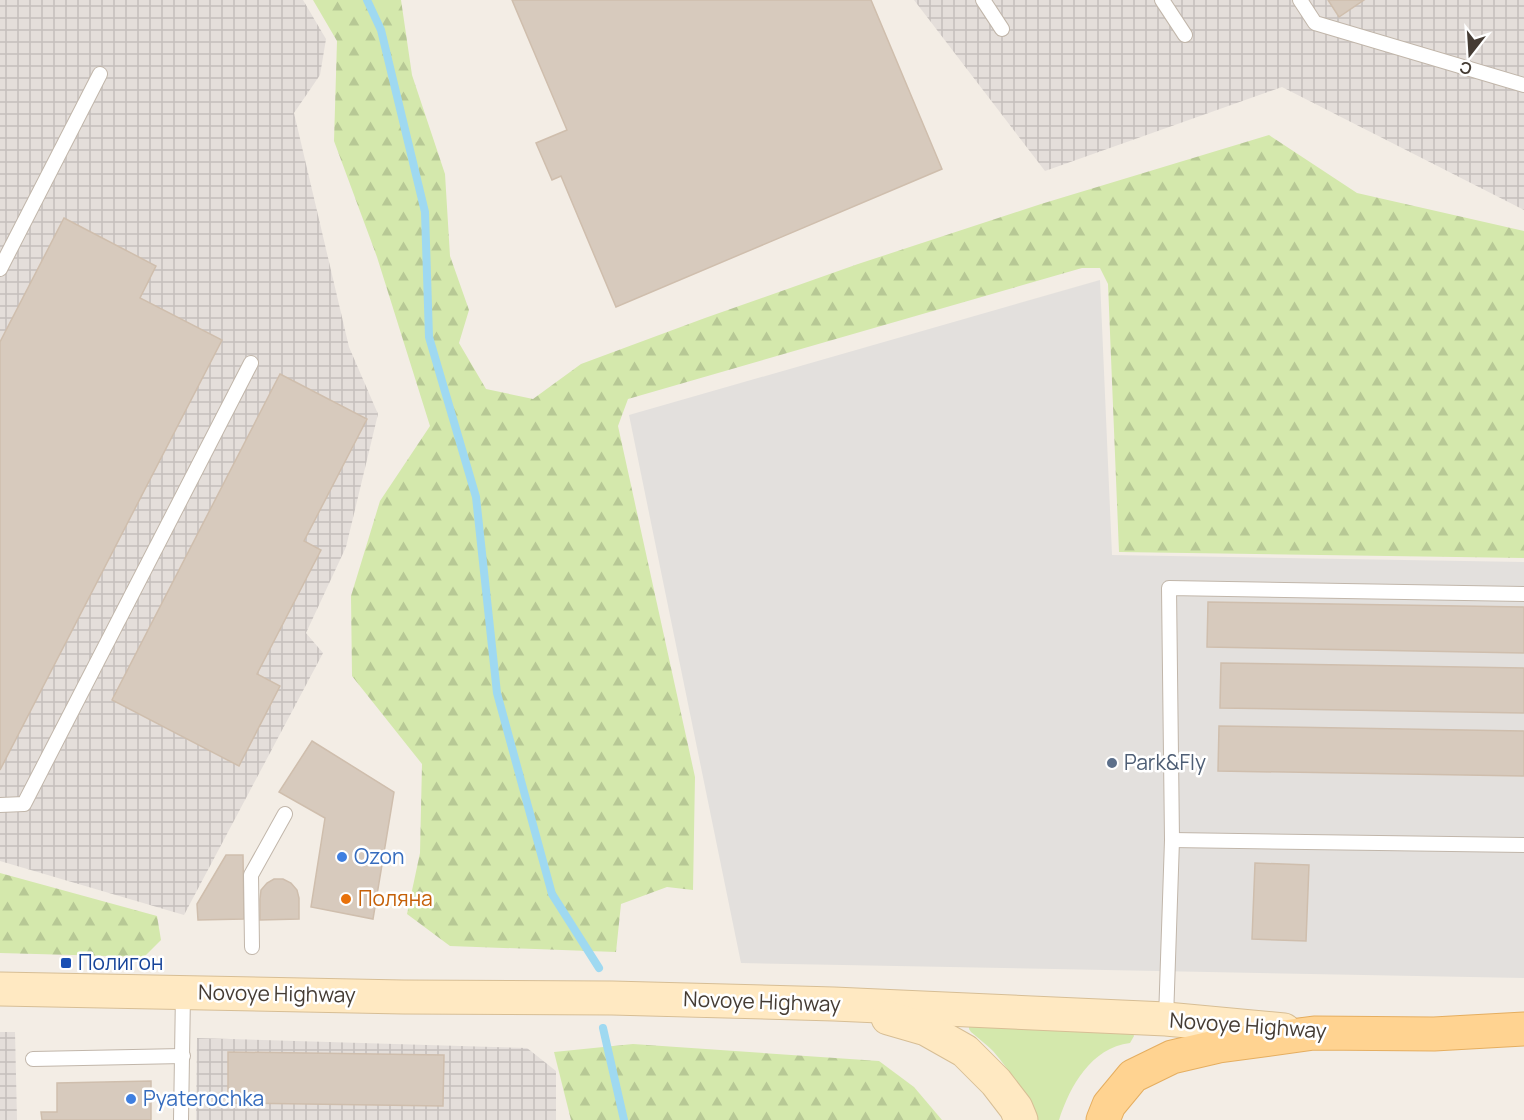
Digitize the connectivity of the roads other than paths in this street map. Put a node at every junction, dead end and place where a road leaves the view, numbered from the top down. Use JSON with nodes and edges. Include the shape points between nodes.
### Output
{"nodes":[{"id":1,"x":983,"y":0,"type":"edge"},
{"id":2,"x":1162,"y":0,"type":"edge"},
{"id":3,"x":1300,"y":0,"type":"edge"},
{"id":4,"x":1002,"y":29,"type":"dead end"},
{"id":5,"x":1185,"y":35,"type":"dead end"},
{"id":6,"x":100,"y":74,"type":"dead end"},
{"id":7,"x":1524,"y":85,"type":"edge"},
{"id":8,"x":0,"y":269,"type":"edge"},
{"id":9,"x":251,"y":363,"type":"dead end"},
{"id":10,"x":1524,"y":594,"type":"edge"},
{"id":11,"x":0,"y":805,"type":"edge"},
{"id":12,"x":285,"y":814,"type":"dead end"},
{"id":13,"x":1172,"y":840,"type":"junction"},
{"id":14,"x":1524,"y":845,"type":"edge"},
{"id":15,"x":252,"y":947,"type":"dead end"},
{"id":16,"x":0,"y":989,"type":"edge"},
{"id":17,"x":183,"y":993,"type":"junction"},
{"id":18,"x":834,"y":1004,"type":"junction"},
{"id":19,"x":1166,"y":1019,"type":"junction"},
{"id":20,"x":1524,"y":1029,"type":"edge"},
{"id":21,"x":1314,"y":1033,"type":"junction"},
{"id":22,"x":183,"y":1056,"type":"junction"},
{"id":23,"x":33,"y":1059,"type":"dead end"},
{"id":24,"x":181,"y":1120,"type":"edge"},
{"id":25,"x":1021,"y":1120,"type":"edge"},
{"id":26,"x":1103,"y":1120,"type":"edge"}],
"edges":[{"from":1,"to":4,"type":"lane"},
{"from":2,"to":5,"type":"lane"},
{"from":3,"to":7,"type":"lane","via":[[1316,22]]},
{"from":6,"to":8,"type":"lane"},
{"from":9,"to":11,"type":"lane","via":[[24,804]]},
{"from":10,"to":13,"type":"lane","via":[[1169,588]]},
{"from":12,"to":15,"type":"lane","via":[[251,875]]},
{"from":13,"to":14,"type":"lane"},
{"from":13,"to":19,"type":"lane"},
{"from":16,"to":17,"type":"main road","name":"Novoye Highway"},
{"from":17,"to":18,"type":"main road","name":"Novoye Highway"},
{"from":17,"to":22,"type":"lane"},
{"from":18,"to":19,"type":"main road","name":"Novoye Highway"},
{"from":18,"to":25,"type":"main road","via":[[926,1029],[964,1051],[996,1082]]},
{"from":19,"to":21,"type":"main road","name":"Novoye Highway"},
{"from":20,"to":21,"type":"main road","name":"Novoye Highway","via":[[1434,1034]]},
{"from":21,"to":26,"type":"main road","via":[[1219,1046],[1172,1057],[1133,1076],[1109,1105]]},
{"from":22,"to":23,"type":"lane"},
{"from":22,"to":24,"type":"lane"}]}
